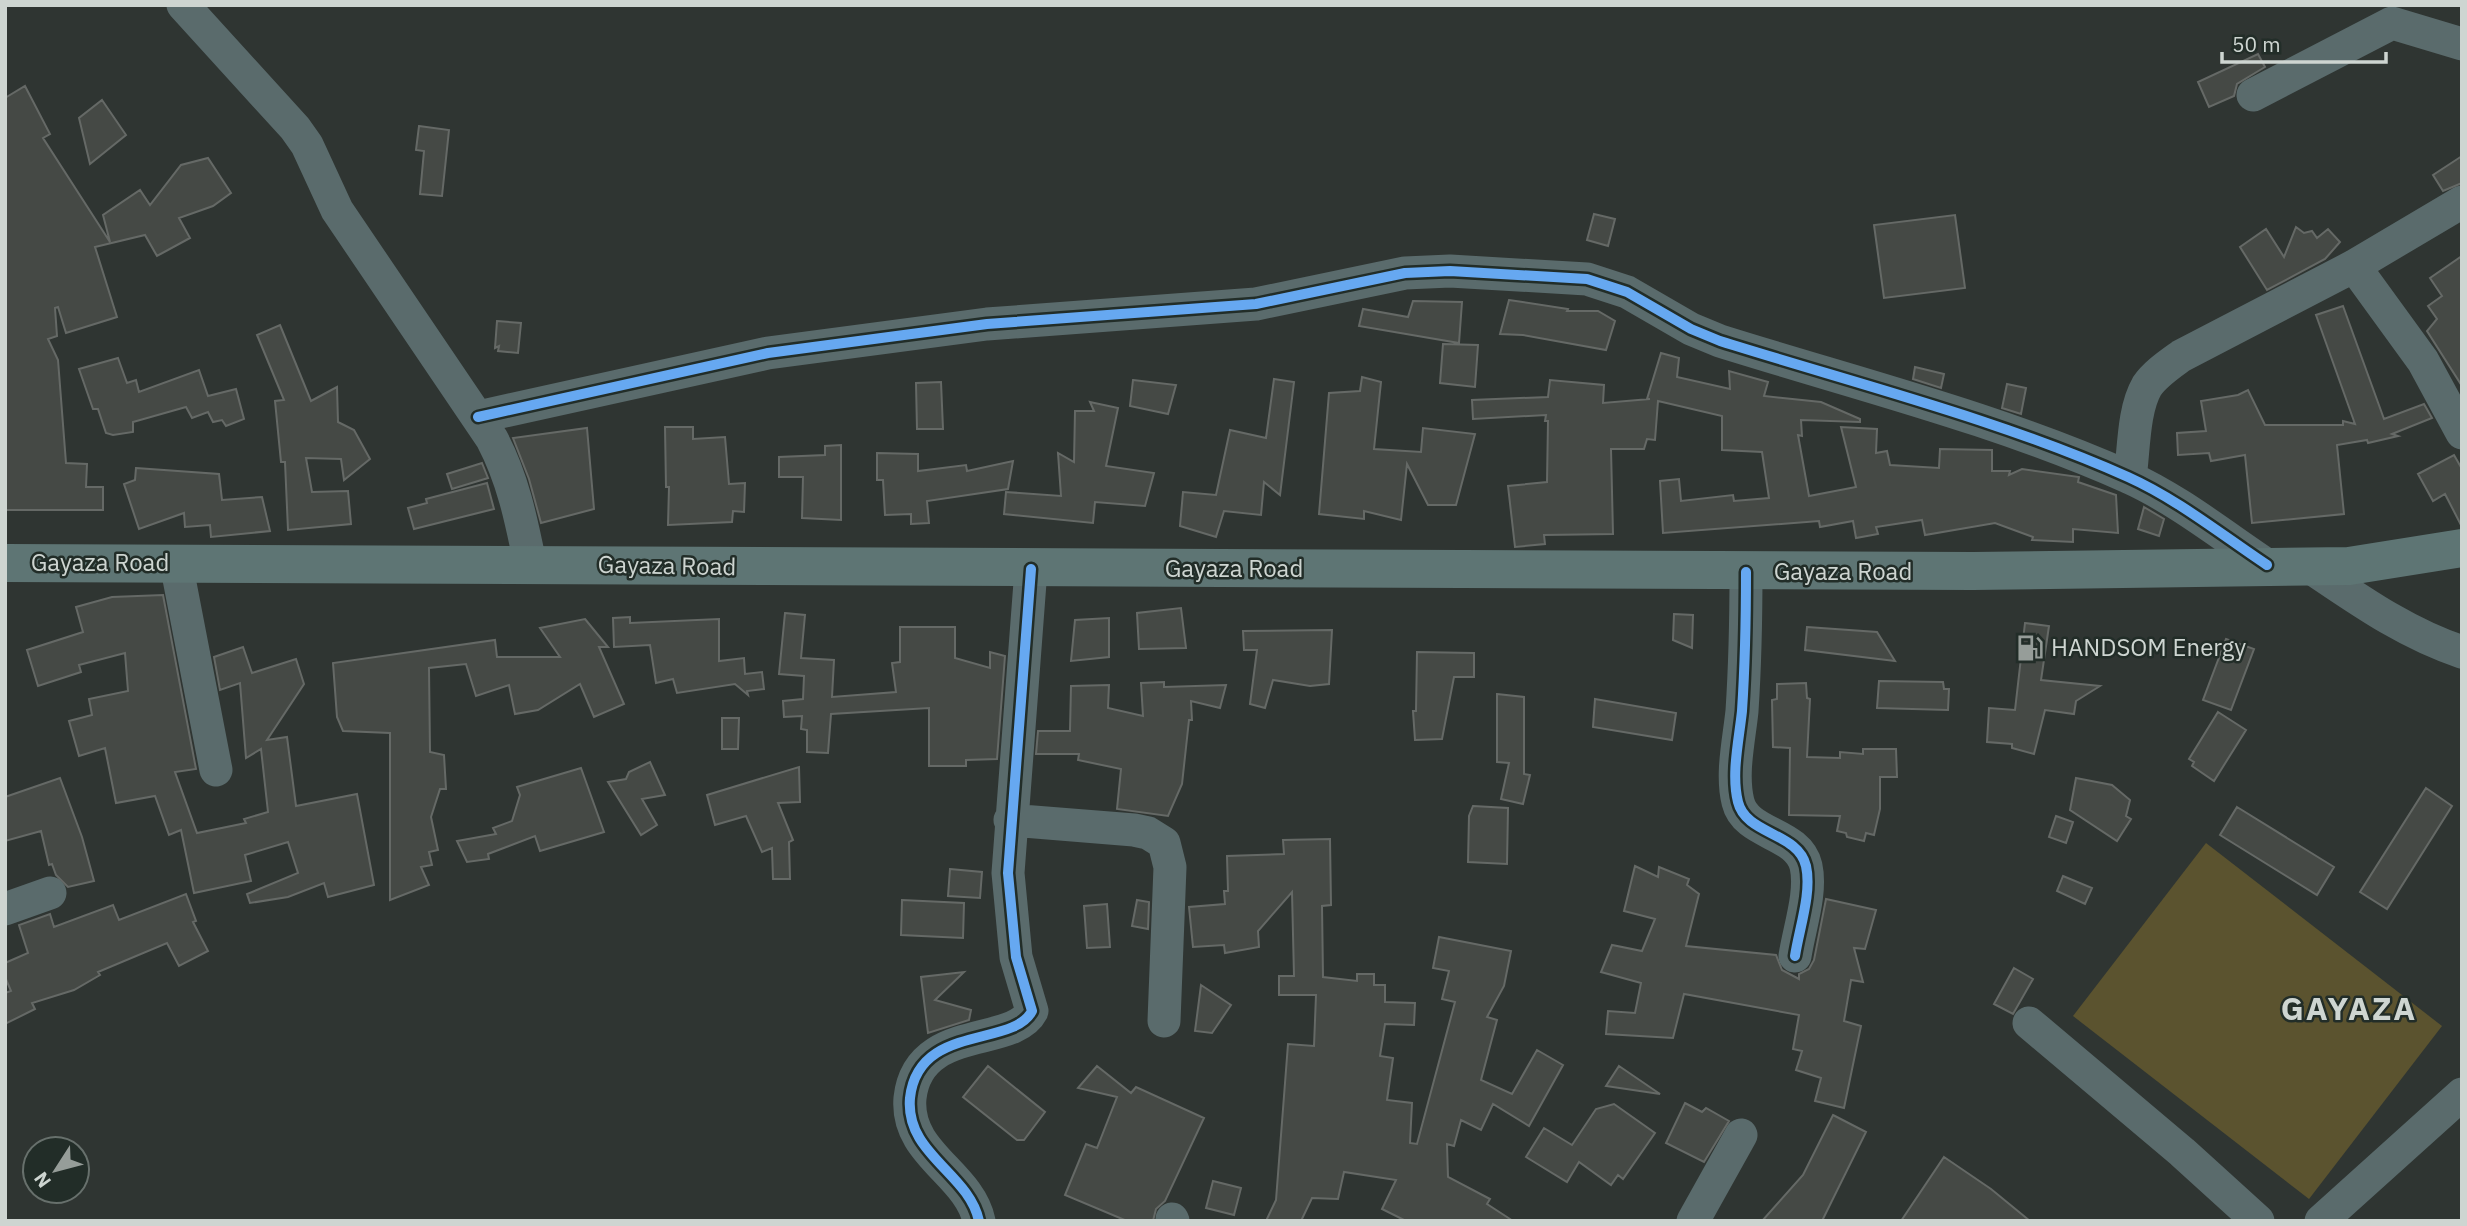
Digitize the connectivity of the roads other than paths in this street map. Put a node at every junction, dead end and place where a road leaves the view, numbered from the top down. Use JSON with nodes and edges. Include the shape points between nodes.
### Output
{"nodes":[{"id":1,"x":183,"y":5,"type":"edge"},
{"id":2,"x":2462,"y":44,"type":"edge"},
{"id":3,"x":2253,"y":95,"type":"dead end"},
{"id":4,"x":2462,"y":202,"type":"edge"},
{"id":5,"x":2354,"y":266,"type":"junction"},
{"id":6,"x":478,"y":417,"type":"junction"},
{"id":7,"x":2462,"y":433,"type":"edge"},
{"id":8,"x":2130,"y":478,"type":"junction"},
{"id":9,"x":2462,"y":548,"type":"edge"},
{"id":10,"x":5,"y":563,"type":"edge"},
{"id":11,"x":176,"y":563,"type":"junction"},
{"id":12,"x":530,"y":564,"type":"junction"},
{"id":13,"x":2267,"y":565,"type":"junction"},
{"id":14,"x":2311,"y":566,"type":"junction"},
{"id":15,"x":1031,"y":569,"type":"junction"},
{"id":16,"x":1746,"y":572,"type":"junction"},
{"id":17,"x":2462,"y":652,"type":"edge"},
{"id":18,"x":216,"y":770,"type":"dead end"},
{"id":19,"x":1010,"y":820,"type":"junction"},
{"id":20,"x":50,"y":892,"type":"dead end"},
{"id":21,"x":5,"y":909,"type":"edge"},
{"id":22,"x":1795,"y":956,"type":"dead end"},
{"id":23,"x":1164,"y":1021,"type":"dead end"},
{"id":24,"x":2029,"y":1023,"type":"dead end"},
{"id":25,"x":2462,"y":1094,"type":"edge"},
{"id":26,"x":1741,"y":1135,"type":"dead end"},
{"id":27,"x":979,"y":1221,"type":"edge"},
{"id":28,"x":1693,"y":1221,"type":"edge"},
{"id":29,"x":2258,"y":1221,"type":"edge"},
{"id":30,"x":2321,"y":1221,"type":"edge"}],
"edges":[{"from":1,"to":6,"type":"street","via":[[295,128],[337,210]]},
{"from":2,"to":3,"type":"street","via":[[2392,23]]},
{"from":4,"to":5,"type":"street"},
{"from":5,"to":7,"type":"street","via":[[2423,361]]},
{"from":5,"to":8,"type":"street","via":[[2166,367],[2148,385],[2140,404]]},
{"from":6,"to":8,"type":"street","via":[[768,353],[1001,322],[1256,304],[1405,273],[1450,271],[1604,283],[1720,341],[2013,432]]},
{"from":6,"to":12,"type":"street","via":[[507,468]]},
{"from":8,"to":13,"type":"street"},
{"from":9,"to":14,"type":"main road","name":"Gayaza Road","via":[[2349,566]]},
{"from":10,"to":11,"type":"main road","name":"Gayaza Road"},
{"from":11,"to":12,"type":"main road","name":"Gayaza Road"},
{"from":11,"to":18,"type":"street"},
{"from":12,"to":15,"type":"main road","name":"Gayaza Road"},
{"from":13,"to":14,"type":"main road","name":"Gayaza Road"},
{"from":13,"to":16,"type":"main road","name":"Gayaza Road"},
{"from":14,"to":17,"type":"street","via":[[2379,614]]},
{"from":15,"to":16,"type":"main road","name":"Gayaza Road"},
{"from":15,"to":19,"type":"street"},
{"from":16,"to":22,"type":"street","via":[[1738,803],[1752,821],[1788,842],[1805,863]]},
{"from":19,"to":23,"type":"street","via":[[1133,830],[1164,843],[1170,867]]},
{"from":19,"to":27,"type":"street","via":[[1008,873],[1016,957],[1032,1011],[1027,1022],[958,1041],[936,1055],[912,1083],[909,1106],[922,1146],[976,1204]]},
{"from":20,"to":21,"type":"street"},
{"from":24,"to":29,"type":"street"},
{"from":25,"to":30,"type":"street"},
{"from":26,"to":28,"type":"street"}]}
